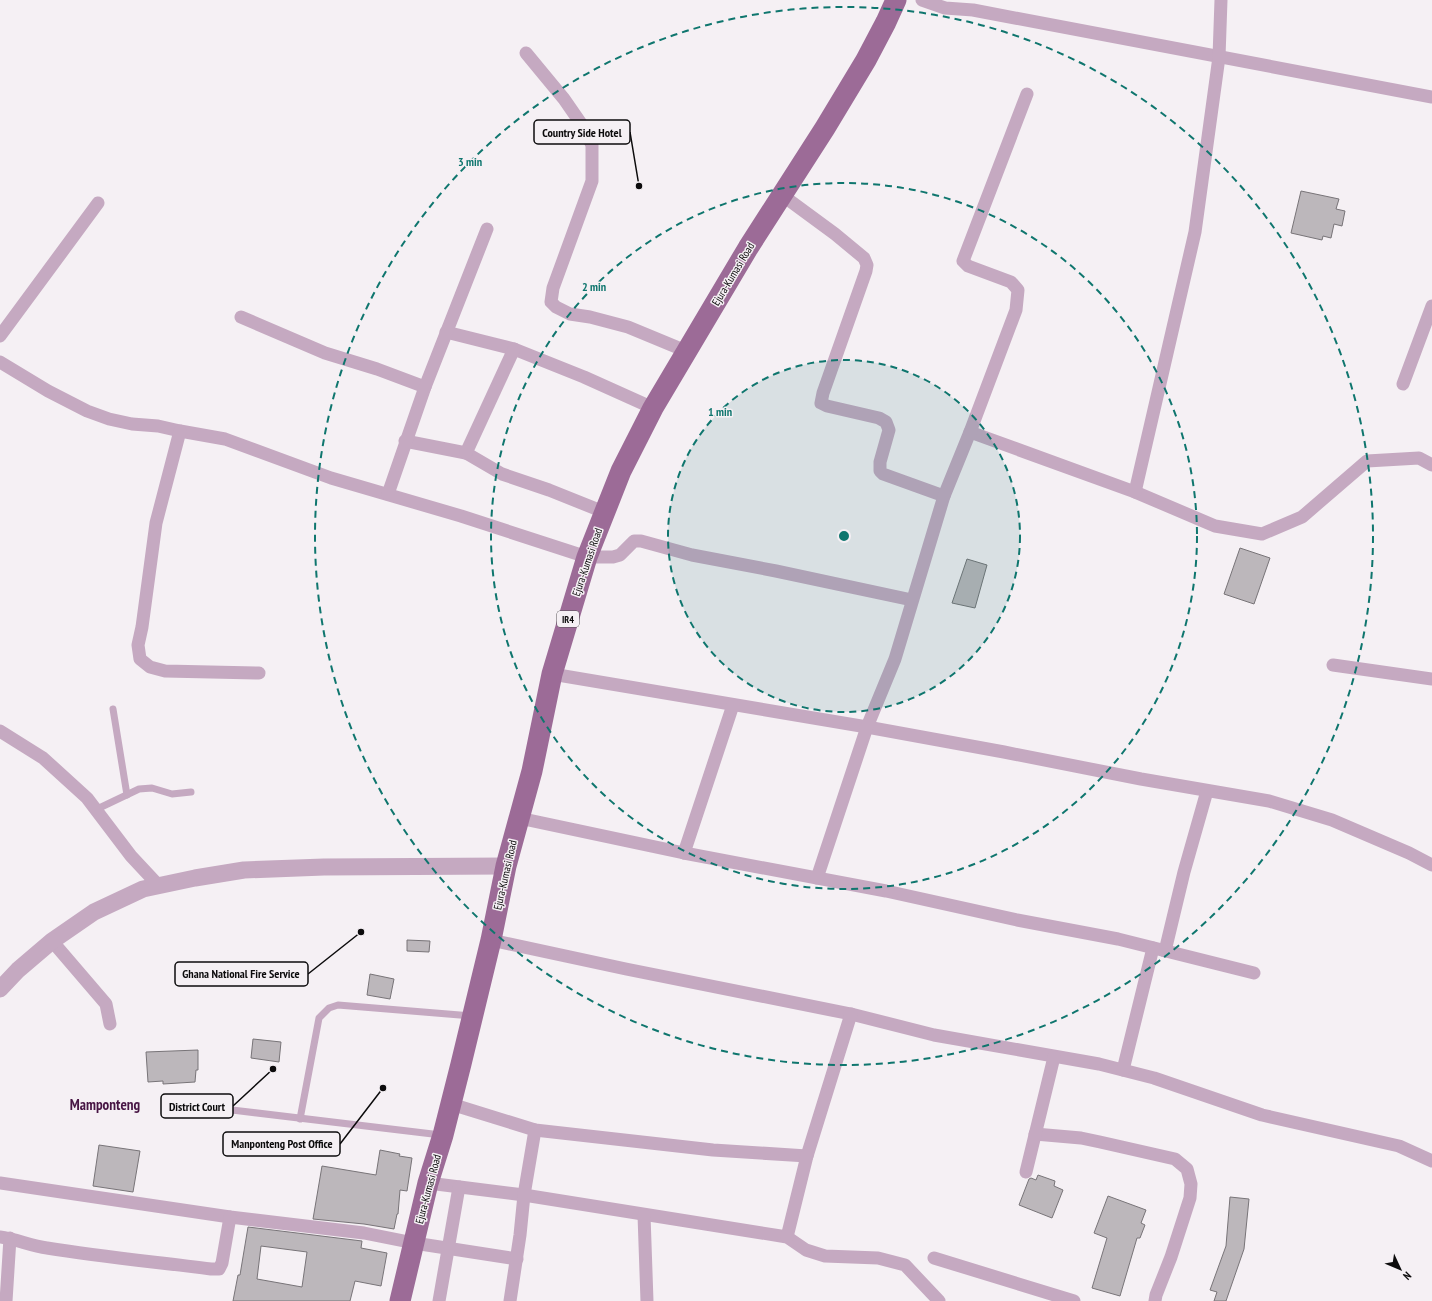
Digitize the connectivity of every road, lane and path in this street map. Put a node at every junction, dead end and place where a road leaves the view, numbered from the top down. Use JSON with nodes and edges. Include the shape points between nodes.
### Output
{"nodes":[{"id":1,"x":896,"y":0,"type":"edge"},
{"id":2,"x":922,"y":0,"type":"edge"},
{"id":3,"x":1221,"y":0,"type":"edge"},
{"id":4,"x":974,"y":5,"type":"edge"},
{"id":5,"x":526,"y":53,"type":"dead end"},
{"id":6,"x":1219,"y":57,"type":"junction"},
{"id":7,"x":1027,"y":94,"type":"dead end"},
{"id":8,"x":1432,"y":97,"type":"edge"},
{"id":9,"x":782,"y":195,"type":"junction"},
{"id":10,"x":98,"y":203,"type":"dead end"},
{"id":11,"x":487,"y":229,"type":"dead end"},
{"id":12,"x":1432,"y":306,"type":"edge"},
{"id":13,"x":241,"y":318,"type":"dead end"},
{"id":14,"x":446,"y":332,"type":"junction"},
{"id":15,"x":0,"y":336,"type":"edge"},
{"id":16,"x":514,"y":349,"type":"junction"},
{"id":17,"x":686,"y":351,"type":"junction"},
{"id":18,"x":0,"y":362,"type":"edge"},
{"id":19,"x":1403,"y":384,"type":"dead end"},
{"id":20,"x":425,"y":387,"type":"junction"},
{"id":21,"x":653,"y":408,"type":"junction"},
{"id":22,"x":180,"y":431,"type":"junction"},
{"id":23,"x":970,"y":432,"type":"junction"},
{"id":24,"x":405,"y":441,"type":"junction"},
{"id":25,"x":466,"y":453,"type":"junction"},
{"id":26,"x":1432,"y":465,"type":"edge"},
{"id":27,"x":1135,"y":492,"type":"junction"},
{"id":28,"x":388,"y":494,"type":"junction"},
{"id":29,"x":944,"y":496,"type":"junction"},
{"id":30,"x":604,"y":512,"type":"junction"},
{"id":31,"x":587,"y":556,"type":"junction"},
{"id":32,"x":912,"y":600,"type":"junction"},
{"id":33,"x":1333,"y":664,"type":"dead end"},
{"id":34,"x":259,"y":673,"type":"dead end"},
{"id":35,"x":552,"y":674,"type":"junction"},
{"id":36,"x":1432,"y":679,"type":"edge"},
{"id":37,"x":733,"y":705,"type":"junction"},
{"id":38,"x":113,"y":709,"type":"dead end"},
{"id":39,"x":867,"y":727,"type":"junction"},
{"id":40,"x":0,"y":731,"type":"edge"},
{"id":41,"x":1207,"y":790,"type":"junction"},
{"id":42,"x":191,"y":792,"type":"dead end"},
{"id":43,"x":127,"y":795,"type":"junction"},
{"id":44,"x":95,"y":810,"type":"junction"},
{"id":45,"x":519,"y":818,"type":"junction"},
{"id":46,"x":684,"y":853,"type":"junction"},
{"id":47,"x":1432,"y":865,"type":"edge"},
{"id":48,"x":506,"y":866,"type":"junction"},
{"id":49,"x":817,"y":878,"type":"junction"},
{"id":50,"x":159,"y":886,"type":"junction"},
{"id":51,"x":491,"y":940,"type":"junction"},
{"id":52,"x":52,"y":941,"type":"junction"},
{"id":53,"x":1159,"y":949,"type":"junction"},
{"id":54,"x":1254,"y":973,"type":"dead end"},
{"id":55,"x":0,"y":989,"type":"edge"},
{"id":56,"x":851,"y":1014,"type":"junction"},
{"id":57,"x":472,"y":1016,"type":"junction"},
{"id":58,"x":110,"y":1024,"type":"dead end"},
{"id":59,"x":1054,"y":1057,"type":"junction"},
{"id":60,"x":1123,"y":1070,"type":"junction"},
{"id":61,"x":450,"y":1104,"type":"junction"},
{"id":62,"x":232,"y":1110,"type":"dead end"},
{"id":63,"x":300,"y":1119,"type":"junction"},
{"id":64,"x":536,"y":1130,"type":"junction"},
{"id":65,"x":1035,"y":1134,"type":"junction"},
{"id":66,"x":443,"y":1135,"type":"junction"},
{"id":67,"x":807,"y":1156,"type":"junction"},
{"id":68,"x":1432,"y":1161,"type":"edge"},
{"id":69,"x":1026,"y":1172,"type":"dead end"},
{"id":70,"x":0,"y":1183,"type":"edge"},
{"id":71,"x":428,"y":1183,"type":"junction"},
{"id":72,"x":459,"y":1187,"type":"junction"},
{"id":73,"x":524,"y":1195,"type":"junction"},
{"id":74,"x":644,"y":1215,"type":"junction"},
{"id":75,"x":230,"y":1217,"type":"junction"},
{"id":76,"x":5,"y":1238,"type":"edge"},
{"id":77,"x":787,"y":1238,"type":"junction"},
{"id":78,"x":414,"y":1243,"type":"junction"},
{"id":79,"x":448,"y":1248,"type":"junction"},
{"id":80,"x":934,"y":1258,"type":"dead end"},
{"id":81,"x":517,"y":1259,"type":"junction"},
{"id":82,"x":6,"y":1301,"type":"edge"},
{"id":83,"x":400,"y":1301,"type":"edge"},
{"id":84,"x":439,"y":1301,"type":"edge"},
{"id":85,"x":510,"y":1301,"type":"edge"},
{"id":86,"x":647,"y":1301,"type":"edge"},
{"id":87,"x":939,"y":1301,"type":"edge"},
{"id":88,"x":1074,"y":1301,"type":"edge"},
{"id":89,"x":1155,"y":1301,"type":"edge"}],
"edges":[{"from":1,"to":9,"type":"main road","name":"Ejura-Kumasi Road","number":"IR4","via":[[866,60]]},
{"from":2,"to":4,"type":"street","via":[[945,8]]},
{"from":3,"to":6,"type":"street"},
{"from":4,"to":6,"type":"street"},
{"from":5,"to":17,"type":"street","via":[[564,99],[592,145],[592,181],[553,288],[551,302],[570,314],[628,327]]},
{"from":6,"to":8,"type":"street"},
{"from":6,"to":27,"type":"street","via":[[1195,232]]},
{"from":7,"to":23,"type":"street","via":[[963,260],[968,266],[1011,282],[1018,290],[1016,310]]},
{"from":9,"to":17,"type":"main road","name":"Ejura-Kumasi Road","number":"IR4"},
{"from":9,"to":29,"type":"street","via":[[841,238],[864,258],[867,265],[821,403],[886,422],[889,430],[880,471]]},
{"from":10,"to":15,"type":"street"},
{"from":11,"to":14,"type":"street"},
{"from":12,"to":19,"type":"street"},
{"from":13,"to":20,"type":"street","via":[[325,353]]},
{"from":14,"to":16,"type":"street"},
{"from":14,"to":20,"type":"street"},
{"from":16,"to":21,"type":"street"},
{"from":16,"to":25,"type":"street"},
{"from":17,"to":21,"type":"main road","name":"Ejura-Kumasi Road","number":"IR4"},
{"from":18,"to":22,"type":"street","via":[[48,392],[87,411],[121,422]]},
{"from":20,"to":24,"type":"street"},
{"from":21,"to":30,"type":"main road","name":"Ejura-Kumasi Road","number":"IR4","via":[[621,471]]},
{"from":22,"to":28,"type":"street","via":[[225,439],[331,478]]},
{"from":22,"to":34,"type":"street","via":[[156,523],[138,645],[140,659],[150,667],[165,671]]},
{"from":23,"to":27,"type":"street"},
{"from":23,"to":29,"type":"street"},
{"from":24,"to":25,"type":"street"},
{"from":24,"to":28,"type":"street"},
{"from":25,"to":30,"type":"street","via":[[502,474]]},
{"from":26,"to":27,"type":"street","via":[[1419,458],[1367,461],[1302,517],[1262,534],[1215,526]]},
{"from":28,"to":31,"type":"street"},
{"from":29,"to":32,"type":"street"},
{"from":30,"to":31,"type":"main road","name":"Ejura-Kumasi Road","number":"IR4"},
{"from":31,"to":32,"type":"street","via":[[613,557],[620,555],[634,541],[641,541],[692,555]]},
{"from":31,"to":35,"type":"main road","name":"Ejura-Kumasi Road","number":"IR4"},
{"from":32,"to":39,"type":"street","via":[[895,659]]},
{"from":33,"to":36,"type":"street"},
{"from":35,"to":37,"type":"street"},
{"from":35,"to":45,"type":"main road","name":"Ejura-Kumasi Road","number":"IR4","via":[[532,771]]},
{"from":37,"to":39,"type":"street"},
{"from":37,"to":46,"type":"street"},
{"from":38,"to":43,"type":"lane"},
{"from":39,"to":41,"type":"street"},
{"from":39,"to":49,"type":"street"},
{"from":40,"to":44,"type":"street","via":[[44,758],[87,798]]},
{"from":41,"to":47,"type":"street","via":[[1269,801],[1332,820]]},
{"from":41,"to":53,"type":"street"},
{"from":42,"to":43,"type":"lane","via":[[172,794],[152,788],[139,789]]},
{"from":43,"to":44,"type":"lane"},
{"from":44,"to":50,"type":"street","via":[[131,856]]},
{"from":45,"to":46,"type":"street"},
{"from":45,"to":48,"type":"main road","name":"Ejura-Kumasi Road","number":"IR4"},
{"from":46,"to":49,"type":"street"},
{"from":48,"to":50,"type":"street","via":[[244,870]]},
{"from":48,"to":51,"type":"main road","name":"Ejura-Kumasi Road","number":"IR4"},
{"from":49,"to":53,"type":"street"},
{"from":50,"to":52,"type":"street","via":[[143,889],[94,912]]},
{"from":51,"to":56,"type":"street"},
{"from":51,"to":57,"type":"main road","name":"Ejura-Kumasi Road","number":"IR4"},
{"from":52,"to":55,"type":"street"},
{"from":52,"to":58,"type":"street","via":[[106,1004]]},
{"from":53,"to":54,"type":"street"},
{"from":53,"to":60,"type":"street"},
{"from":56,"to":59,"type":"street","via":[[934,1035]]},
{"from":56,"to":67,"type":"street"},
{"from":57,"to":61,"type":"main road","name":"Ejura-Kumasi Road","number":"IR4"},
{"from":57,"to":63,"type":"lane","via":[[338,1005],[329,1008],[319,1018]]},
{"from":59,"to":60,"type":"street"},
{"from":59,"to":65,"type":"street"},
{"from":60,"to":68,"type":"street","via":[[1262,1115],[1399,1146]]},
{"from":61,"to":64,"type":"street"},
{"from":61,"to":66,"type":"main road","name":"Ejura-Kumasi Road","number":"IR4"},
{"from":62,"to":63,"type":"lane"},
{"from":63,"to":66,"type":"lane"},
{"from":64,"to":67,"type":"street","via":[[713,1150]]},
{"from":64,"to":73,"type":"street"},
{"from":65,"to":69,"type":"street"},
{"from":65,"to":89,"type":"street","via":[[1080,1138],[1174,1159],[1187,1169],[1190,1198]]},
{"from":66,"to":71,"type":"main road","name":"Ejura-Kumasi Road","number":"IR4"},
{"from":67,"to":77,"type":"street"},
{"from":70,"to":75,"type":"street"},
{"from":71,"to":72,"type":"street"},
{"from":71,"to":78,"type":"main road","name":"Ejura-Kumasi Road","number":"IR4"},
{"from":72,"to":73,"type":"street"},
{"from":72,"to":79,"type":"street"},
{"from":73,"to":74,"type":"street"},
{"from":73,"to":81,"type":"street"},
{"from":74,"to":77,"type":"street"},
{"from":74,"to":86,"type":"street"},
{"from":75,"to":76,"type":"street","via":[[222,1263],[219,1268],[211,1269],[53,1249]]},
{"from":75,"to":78,"type":"street","via":[[364,1233]]},
{"from":76,"to":82,"type":"street"},
{"from":77,"to":87,"type":"street","via":[[806,1250],[825,1256],[878,1258],[905,1265]]},
{"from":78,"to":79,"type":"street"},
{"from":78,"to":83,"type":"main road","name":"Ejura-Kumasi Road","number":"IR4"},
{"from":79,"to":81,"type":"street"},
{"from":79,"to":84,"type":"street"},
{"from":80,"to":88,"type":"street"},
{"from":81,"to":85,"type":"street"}]}
